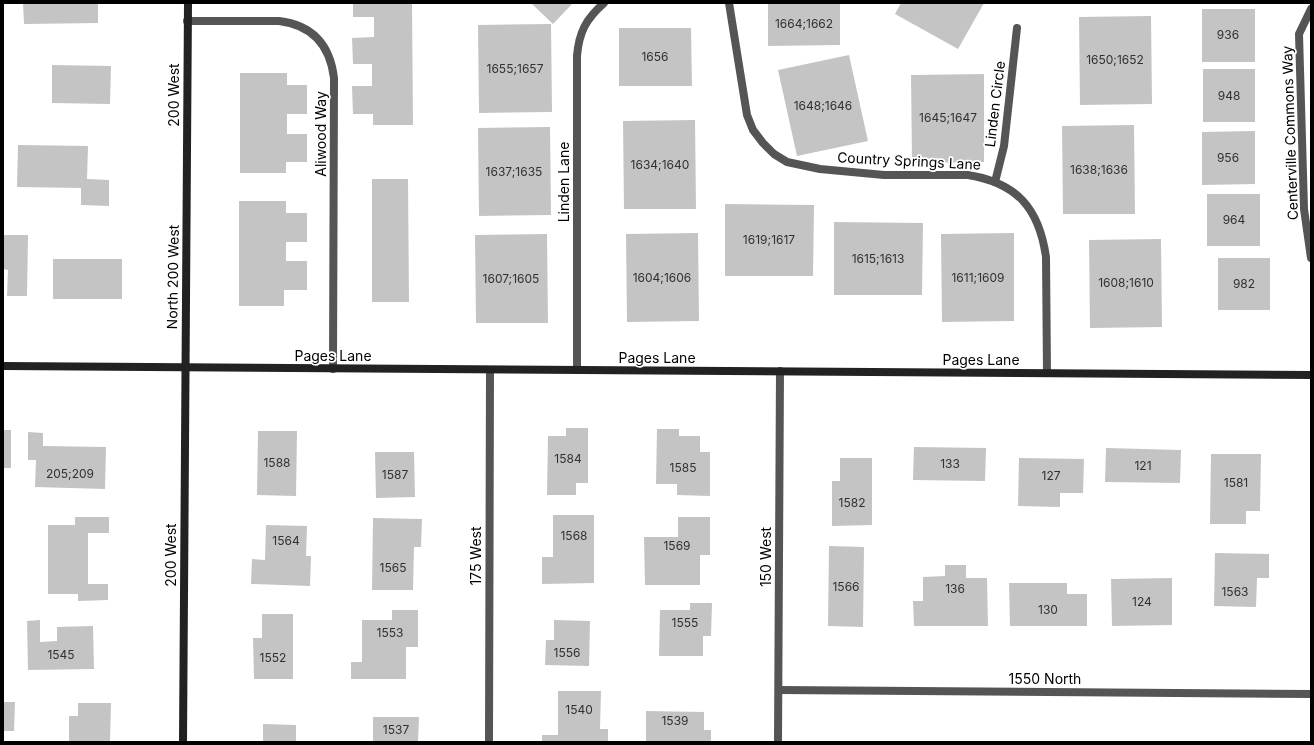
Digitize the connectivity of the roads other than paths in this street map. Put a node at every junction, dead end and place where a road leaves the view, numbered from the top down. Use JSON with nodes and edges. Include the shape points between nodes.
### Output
{"nodes":[{"id":1,"x":188,"y":3,"type":"edge"},
{"id":2,"x":604,"y":3,"type":"edge"},
{"id":3,"x":729,"y":3,"type":"edge"},
{"id":4,"x":1311,"y":9,"type":"edge"},
{"id":5,"x":188,"y":21,"type":"junction"},
{"id":6,"x":1017,"y":28,"type":"dead end"},
{"id":7,"x":995,"y":182,"type":"junction"},
{"id":8,"x":187,"y":187,"type":"joint"},
{"id":9,"x":1307,"y":209,"type":"edge"},
{"id":10,"x":1311,"y":258,"type":"edge"},
{"id":11,"x":3,"y":366,"type":"edge"},
{"id":12,"x":185,"y":368,"type":"junction"},
{"id":13,"x":333,"y":368,"type":"junction"},
{"id":14,"x":490,"y":370,"type":"junction"},
{"id":15,"x":577,"y":370,"type":"junction"},
{"id":16,"x":780,"y":371,"type":"junction"},
{"id":17,"x":1047,"y":373,"type":"junction"},
{"id":18,"x":1311,"y":375,"type":"edge"},
{"id":19,"x":779,"y":690,"type":"junction"},
{"id":20,"x":1311,"y":694,"type":"edge"},
{"id":21,"x":183,"y":742,"type":"edge"},
{"id":22,"x":489,"y":742,"type":"edge"},
{"id":23,"x":778,"y":742,"type":"edge"}],
"edges":[{"from":1,"to":5,"type":"street","name":"200 West"},
{"from":2,"to":15,"type":"street","name":"Linden Lane","via":[[582,30],[577,56]]},
{"from":3,"to":7,"type":"street","name":"Country Springs Lane","via":[[747,116],[752,130],[774,154],[787,162],[820,169],[884,175],[968,175]]},
{"from":4,"to":9,"type":"street","name":"Centerville Commons Way","via":[[1299,34]]},
{"from":5,"to":8,"type":"street","name":"200 West"},
{"from":5,"to":13,"type":"street","name":"Aliwood Way","via":[[290,22],[317,38],[330,56],[334,78]]},
{"from":6,"to":7,"type":"street","name":"Linden Circle","via":[[1004,146]]},
{"from":7,"to":17,"type":"street","name":"Country Springs Lane","via":[[1021,198],[1031,211],[1044,242]]},
{"from":8,"to":12,"type":"street","name":"North 200 West"},
{"from":9,"to":10,"type":"street","name":"Centerville Commons Way"},
{"from":11,"to":12,"type":"street","name":"Pages Lane"},
{"from":12,"to":13,"type":"street","name":"Pages Lane"},
{"from":12,"to":21,"type":"street","name":"200 West"},
{"from":13,"to":14,"type":"street","name":"Pages Lane"},
{"from":14,"to":15,"type":"street","name":"Pages Lane"},
{"from":14,"to":22,"type":"street","name":"175 West"},
{"from":15,"to":16,"type":"street","name":"Pages Lane"},
{"from":16,"to":17,"type":"street","name":"Pages Lane"},
{"from":16,"to":19,"type":"street","name":"150 West"},
{"from":17,"to":18,"type":"street","name":"Pages Lane"},
{"from":19,"to":20,"type":"street","name":"1550 North"},
{"from":19,"to":23,"type":"street","name":"150 West"}]}
